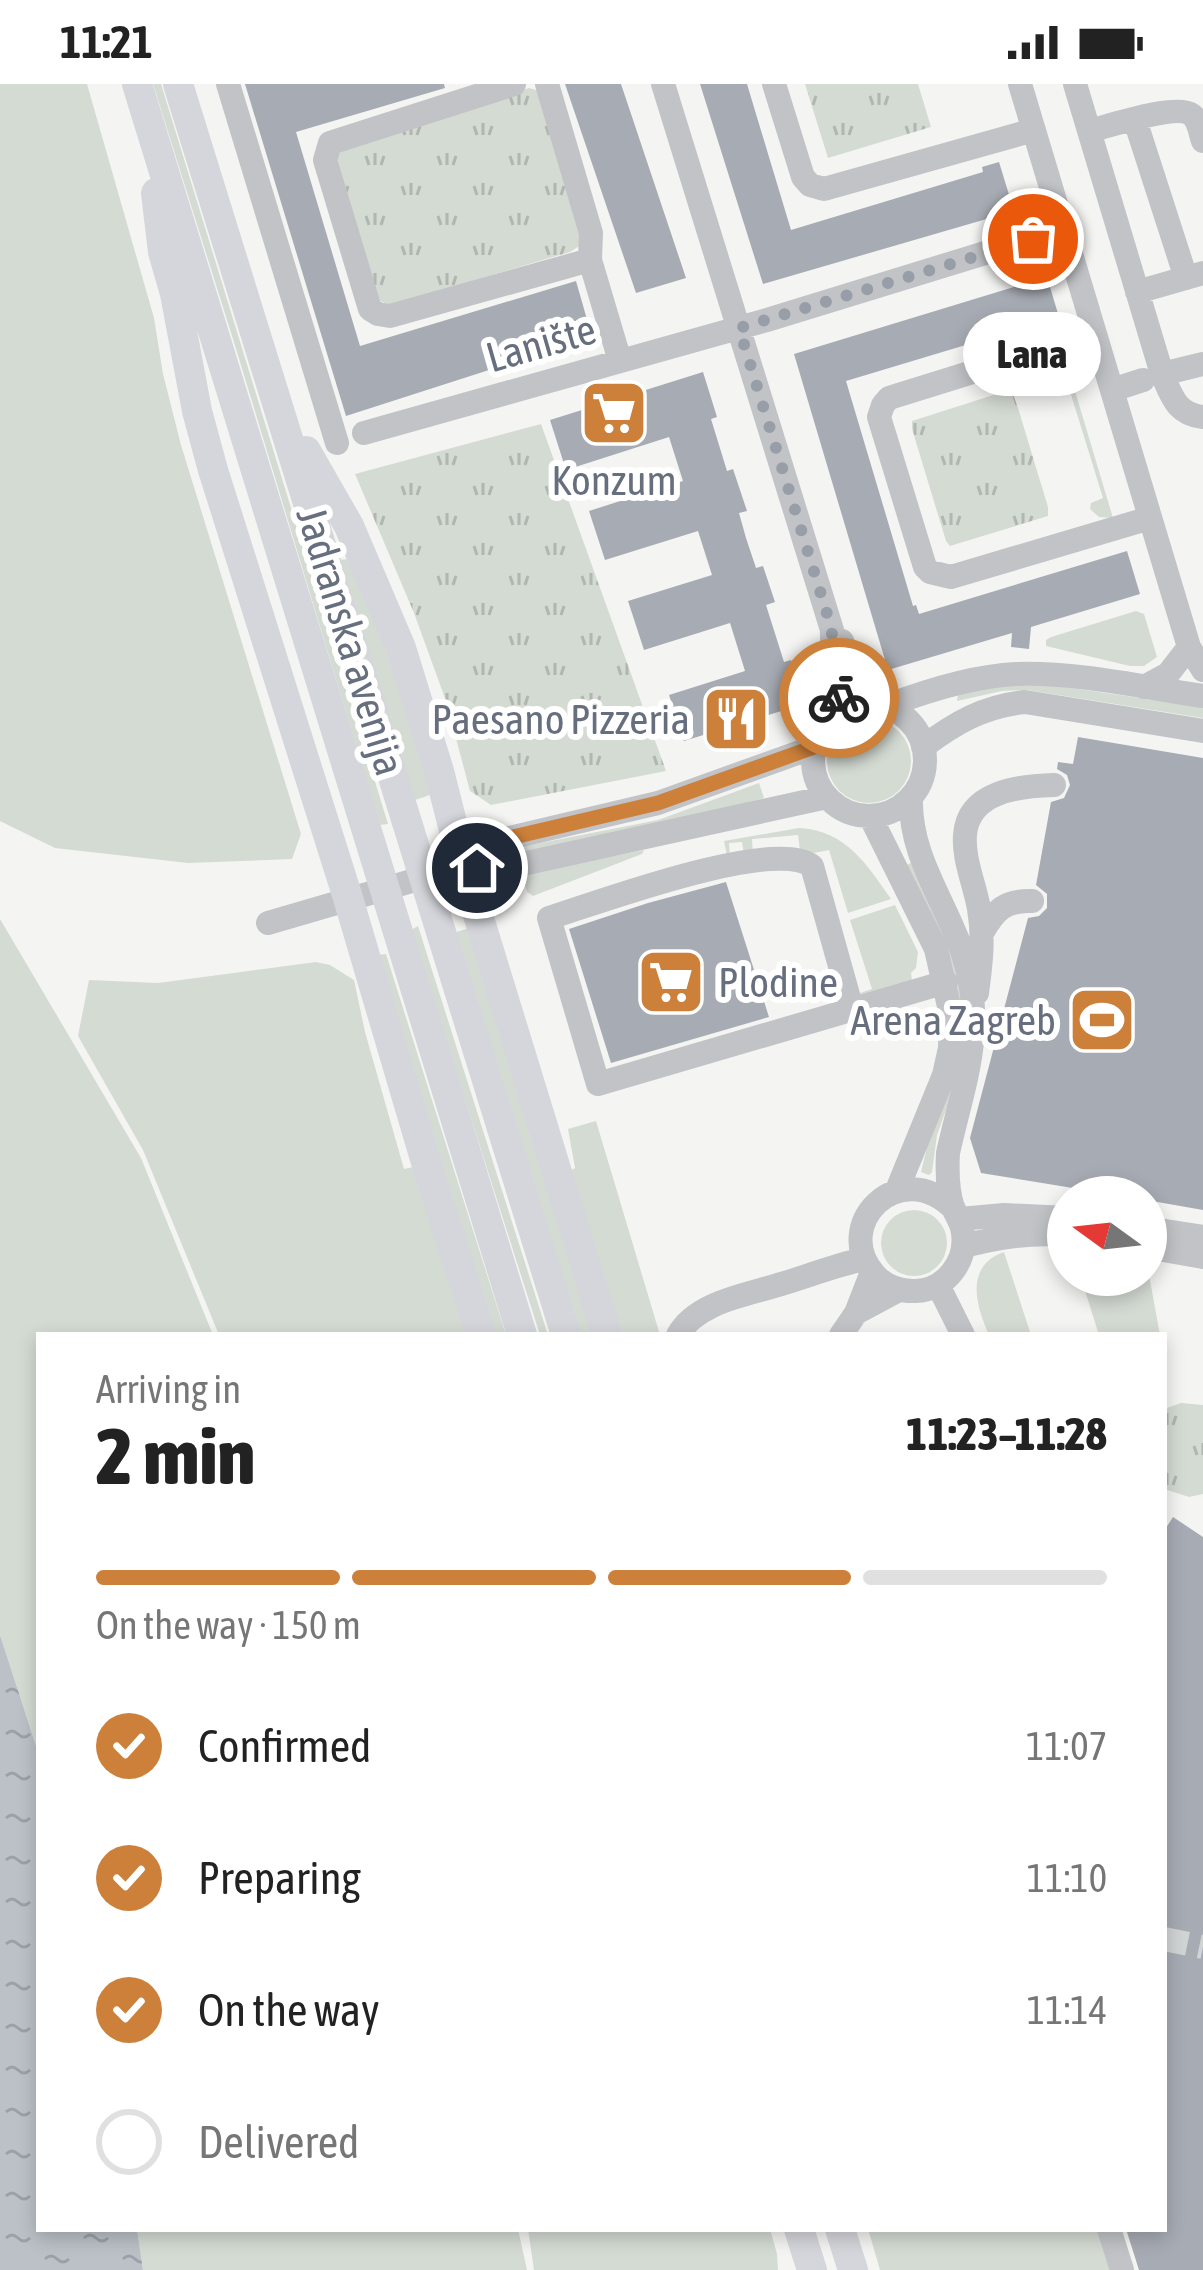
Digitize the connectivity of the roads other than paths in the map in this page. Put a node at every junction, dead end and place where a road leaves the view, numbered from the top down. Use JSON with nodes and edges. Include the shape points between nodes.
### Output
{"nodes":[{"id":1,"x":136,"y":84,"type":"edge"},
{"id":2,"x":178,"y":84,"type":"edge"},
{"id":3,"x":228,"y":84,"type":"edge"},
{"id":4,"x":514,"y":84,"type":"edge"},
{"id":5,"x":547,"y":84,"type":"edge"},
{"id":6,"x":663,"y":84,"type":"edge"},
{"id":7,"x":774,"y":84,"type":"edge"},
{"id":8,"x":1020,"y":84,"type":"edge"},
{"id":9,"x":1075,"y":84,"type":"edge"},
{"id":10,"x":1135,"y":120,"type":"junction"},
{"id":11,"x":1034,"y":130,"type":"junction"},
{"id":12,"x":1089,"y":131,"type":"junction"},
{"id":13,"x":151,"y":133,"type":"junction"},
{"id":14,"x":1203,"y":141,"type":"edge"},
{"id":15,"x":1064,"y":230,"type":"junction"},
{"id":16,"x":590,"y":260,"type":"junction"},
{"id":17,"x":1195,"y":275,"type":"edge"},
{"id":18,"x":1137,"y":292,"type":"junction"},
{"id":19,"x":739,"y":328,"type":"junction"},
{"id":20,"x":1095,"y":334,"type":"junction"},
{"id":21,"x":620,"y":361,"type":"junction"},
{"id":22,"x":1203,"y":364,"type":"edge"},
{"id":23,"x":1152,"y":377,"type":"junction"},
{"id":24,"x":1112,"y":391,"type":"junction"},
{"id":25,"x":279,"y":404,"type":"junction"},
{"id":26,"x":1203,"y":417,"type":"edge"},
{"id":27,"x":364,"y":433,"type":"dead end"},
{"id":28,"x":337,"y":443,"type":"dead end"},
{"id":29,"x":1150,"y":518,"type":"junction"},
{"id":30,"x":832,"y":630,"type":"junction"},
{"id":31,"x":1189,"y":647,"type":"junction"},
{"id":32,"x":1203,"y":670,"type":"edge"},
{"id":33,"x":1144,"y":687,"type":"junction"},
{"id":34,"x":1203,"y":696,"type":"edge"},
{"id":35,"x":881,"y":705,"type":"junction"},
{"id":36,"x":840,"y":712,"type":"junction"},
{"id":37,"x":1203,"y":731,"type":"edge"},
{"id":38,"x":814,"y":747,"type":"junction"},
{"id":39,"x":923,"y":747,"type":"junction"},
{"id":40,"x":1054,"y":785,"type":"dead end"},
{"id":41,"x":827,"y":796,"type":"junction"},
{"id":42,"x":911,"y":797,"type":"junction"},
{"id":43,"x":870,"y":816,"type":"junction"},
{"id":44,"x":463,"y":866,"type":"junction"},
{"id":45,"x":348,"y":898,"type":"junction"},
{"id":46,"x":1032,"y":901,"type":"dead end"},
{"id":47,"x":268,"y":922,"type":"dead end"},
{"id":48,"x":982,"y":933,"type":"junction"},
{"id":49,"x":946,"y":982,"type":"junction"},
{"id":50,"x":974,"y":1007,"type":"junction"},
{"id":51,"x":853,"y":1009,"type":"junction"},
{"id":52,"x":897,"y":1190,"type":"junction"},
{"id":53,"x":957,"y":1214,"type":"junction"},
{"id":54,"x":1047,"y":1217,"type":"edge"},
{"id":55,"x":1167,"y":1231,"type":"edge"},
{"id":56,"x":1047,"y":1233,"type":"edge"},
{"id":57,"x":1203,"y":1237,"type":"edge"},
{"id":58,"x":964,"y":1246,"type":"junction"},
{"id":59,"x":1167,"y":1251,"type":"edge"},
{"id":60,"x":1203,"y":1257,"type":"edge"},
{"id":61,"x":868,"y":1266,"type":"junction"},
{"id":62,"x":938,"y":1285,"type":"junction"},
{"id":63,"x":899,"y":1290,"type":"junction"},
{"id":64,"x":856,"y":1313,"type":"junction"},
{"id":65,"x":480,"y":1332,"type":"edge"},
{"id":66,"x":521,"y":1332,"type":"edge"},
{"id":67,"x":565,"y":1332,"type":"edge"},
{"id":68,"x":606,"y":1332,"type":"edge"},
{"id":69,"x":680,"y":1332,"type":"edge"},
{"id":70,"x":843,"y":1332,"type":"edge"},
{"id":71,"x":962,"y":1332,"type":"edge"},
{"id":72,"x":798,"y":2232,"type":"edge"},
{"id":73,"x":799,"y":2232,"type":"edge"},
{"id":74,"x":841,"y":2232,"type":"edge"},
{"id":75,"x":1110,"y":2232,"type":"edge"},
{"id":76,"x":794,"y":2270,"type":"edge"},
{"id":77,"x":812,"y":2270,"type":"edge"},
{"id":78,"x":853,"y":2270,"type":"edge"},
{"id":79,"x":1122,"y":2270,"type":"edge"}],
"edges":[{"from":1,"to":13,"type":"main road","name":"Jadranska avenija"},
{"from":2,"to":25,"type":"main road","name":"Jadranska avenija"},
{"from":3,"to":28,"type":"street"},
{"from":4,"to":16,"type":"street","via":[[326,148],[370,309],[390,316]]},
{"from":5,"to":16,"type":"street","via":[[591,233]]},
{"from":6,"to":19,"type":"street"},
{"from":7,"to":11,"type":"street","via":[[803,177],[824,189]]},
{"from":8,"to":11,"type":"street"},
{"from":9,"to":12,"type":"street"},
{"from":10,"to":12,"type":"street"},
{"from":10,"to":14,"type":"street","via":[[1183,111]]},
{"from":10,"to":17,"type":"street"},
{"from":11,"to":15,"type":"street"},
{"from":12,"to":18,"type":"street"},
{"from":13,"to":45,"type":"main road","via":[[163,252],[197,411]]},
{"from":13,"to":66,"type":"main road","name":"Jadranska avenija"},
{"from":15,"to":19,"type":"street","name":"Lanište"},
{"from":15,"to":20,"type":"street"},
{"from":16,"to":21,"type":"street"},
{"from":17,"to":18,"type":"street"},
{"from":18,"to":23,"type":"street"},
{"from":19,"to":21,"type":"street","name":"Lanište"},
{"from":19,"to":30,"type":"street"},
{"from":20,"to":24,"type":"street"},
{"from":20,"to":29,"type":"street","via":[[889,398],[879,417],[930,572],[951,577]]},
{"from":21,"to":27,"type":"street","name":"Lanište"},
{"from":22,"to":23,"type":"street"},
{"from":23,"to":24,"type":"street"},
{"from":23,"to":26,"type":"street","via":[[1177,406]]},
{"from":24,"to":29,"type":"street"},
{"from":25,"to":44,"type":"main road","via":[[349,526],[401,648]]},
{"from":25,"to":67,"type":"main road","name":"Jadranska avenija"},
{"from":29,"to":31,"type":"street"},
{"from":30,"to":35,"type":"street"},
{"from":30,"to":36,"type":"street"},
{"from":31,"to":32,"type":"street"},
{"from":31,"to":33,"type":"street","via":[[1168,674]]},
{"from":33,"to":34,"type":"street"},
{"from":33,"to":35,"type":"street","via":[[1016,674]]},
{"from":35,"to":36,"type":"street"},
{"from":35,"to":39,"type":"street","via":[[907,718]]},
{"from":36,"to":38,"type":"street"},
{"from":37,"to":39,"type":"street","via":[[1024,702],[971,715]]},
{"from":38,"to":41,"type":"street"},
{"from":38,"to":44,"type":"street","via":[[658,803],[492,842]]},
{"from":39,"to":42,"type":"street","via":[[923,773]]},
{"from":40,"to":48,"type":"street","via":[[1001,791],[968,820]]},
{"from":41,"to":43,"type":"street"},
{"from":41,"to":44,"type":"street","via":[[511,866]]},
{"from":42,"to":43,"type":"street"},
{"from":42,"to":50,"type":"street","via":[[920,853],[963,954]]},
{"from":43,"to":49,"type":"street"},
{"from":44,"to":45,"type":"street"},
{"from":44,"to":68,"type":"main road"},
{"from":45,"to":47,"type":"street"},
{"from":45,"to":65,"type":"main road"},
{"from":46,"to":48,"type":"street","via":[[1002,906]]},
{"from":48,"to":50,"type":"street"},
{"from":49,"to":51,"type":"street"},
{"from":49,"to":52,"type":"street","via":[[948,1060]]},
{"from":50,"to":53,"type":"street","via":[[973,1055],[948,1153]]},
{"from":51,"to":51,"type":"street","via":[[598,1084],[549,918],[726,864],[798,859],[812,866]]},
{"from":52,"to":53,"type":"street","via":[[928,1191]]},
{"from":52,"to":61,"type":"street","via":[[862,1226]]},
{"from":53,"to":54,"type":"street"},
{"from":53,"to":58,"type":"street"},
{"from":55,"to":57,"type":"street"},
{"from":56,"to":58,"type":"street"},
{"from":58,"to":62,"type":"street"},
{"from":59,"to":60,"type":"street"},
{"from":61,"to":63,"type":"street"},
{"from":61,"to":64,"type":"street"},
{"from":61,"to":69,"type":"street","via":[[824,1268],[741,1294]]},
{"from":62,"to":63,"type":"street"},
{"from":62,"to":71,"type":"street"},
{"from":63,"to":64,"type":"street"},
{"from":64,"to":70,"type":"street"},
{"from":72,"to":76,"type":"street"},
{"from":73,"to":77,"type":"main road"},
{"from":74,"to":78,"type":"main road"},
{"from":75,"to":79,"type":"street"}]}
